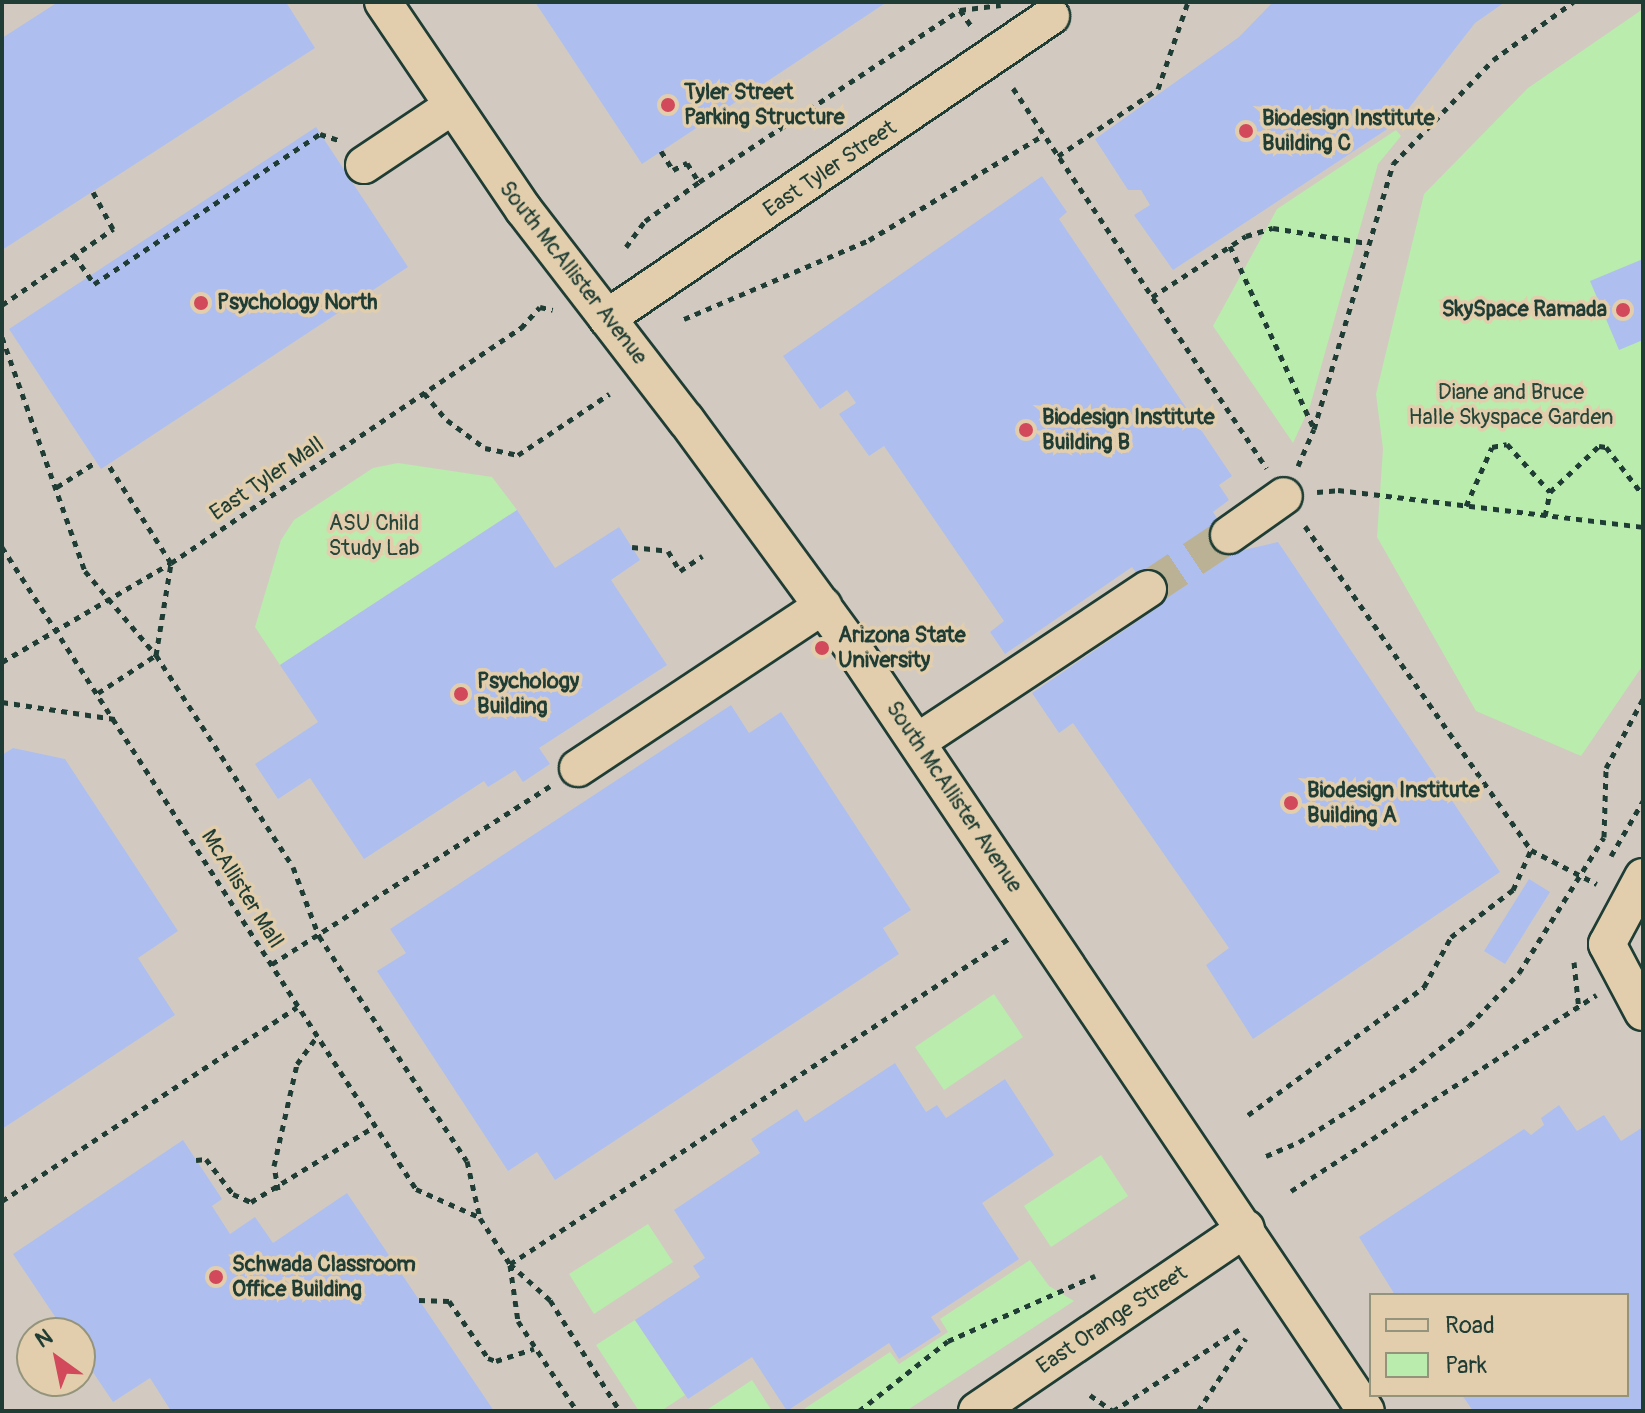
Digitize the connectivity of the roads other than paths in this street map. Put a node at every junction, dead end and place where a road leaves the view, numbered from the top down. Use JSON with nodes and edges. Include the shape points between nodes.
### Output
{"nodes":[{"id":1,"x":383,"y":2,"type":"edge"},
{"id":2,"x":1051,"y":16,"type":"dead end"},
{"id":3,"x":451,"y":107,"type":"junction"},
{"id":4,"x":364,"y":165,"type":"road end"},
{"id":5,"x":607,"y":318,"type":"junction"},
{"id":6,"x":1284,"y":496,"type":"road end"},
{"id":7,"x":1229,"y":535,"type":"tunnel mouth"},
{"id":8,"x":1148,"y":589,"type":"tunnel mouth"},
{"id":9,"x":823,"y":606,"type":"junction"},
{"id":10,"x":917,"y":742,"type":"junction"},
{"id":11,"x":578,"y":768,"type":"road end"},
{"id":12,"x":1643,"y":877,"type":"edge"},
{"id":13,"x":1643,"y":1012,"type":"edge"},
{"id":14,"x":1246,"y":1228,"type":"junction"},
{"id":15,"x":977,"y":1411,"type":"edge"},
{"id":16,"x":1366,"y":1411,"type":"edge"}],
"edges":[{"from":1,"to":3,"type":"street","name":"South McAllister Avenue"},
{"from":2,"to":5,"type":"street","name":"East Tyler Street"},
{"from":3,"to":4,"type":"street"},
{"from":3,"to":5,"type":"street","name":"South McAllister Avenue"},
{"from":5,"to":9,"type":"street","name":"South McAllister Avenue"},
{"from":6,"to":7,"type":"street"},
{"from":8,"to":10,"type":"street"},
{"from":9,"to":10,"type":"street","name":"South McAllister Avenue"},
{"from":9,"to":11,"type":"street"},
{"from":10,"to":14,"type":"street","name":"South McAllister Avenue"},
{"from":12,"to":13,"type":"street","via":[[1607,944]]},
{"from":14,"to":15,"type":"street","name":"East Orange Street"},
{"from":14,"to":16,"type":"street","name":"South McAllister Avenue"}]}
